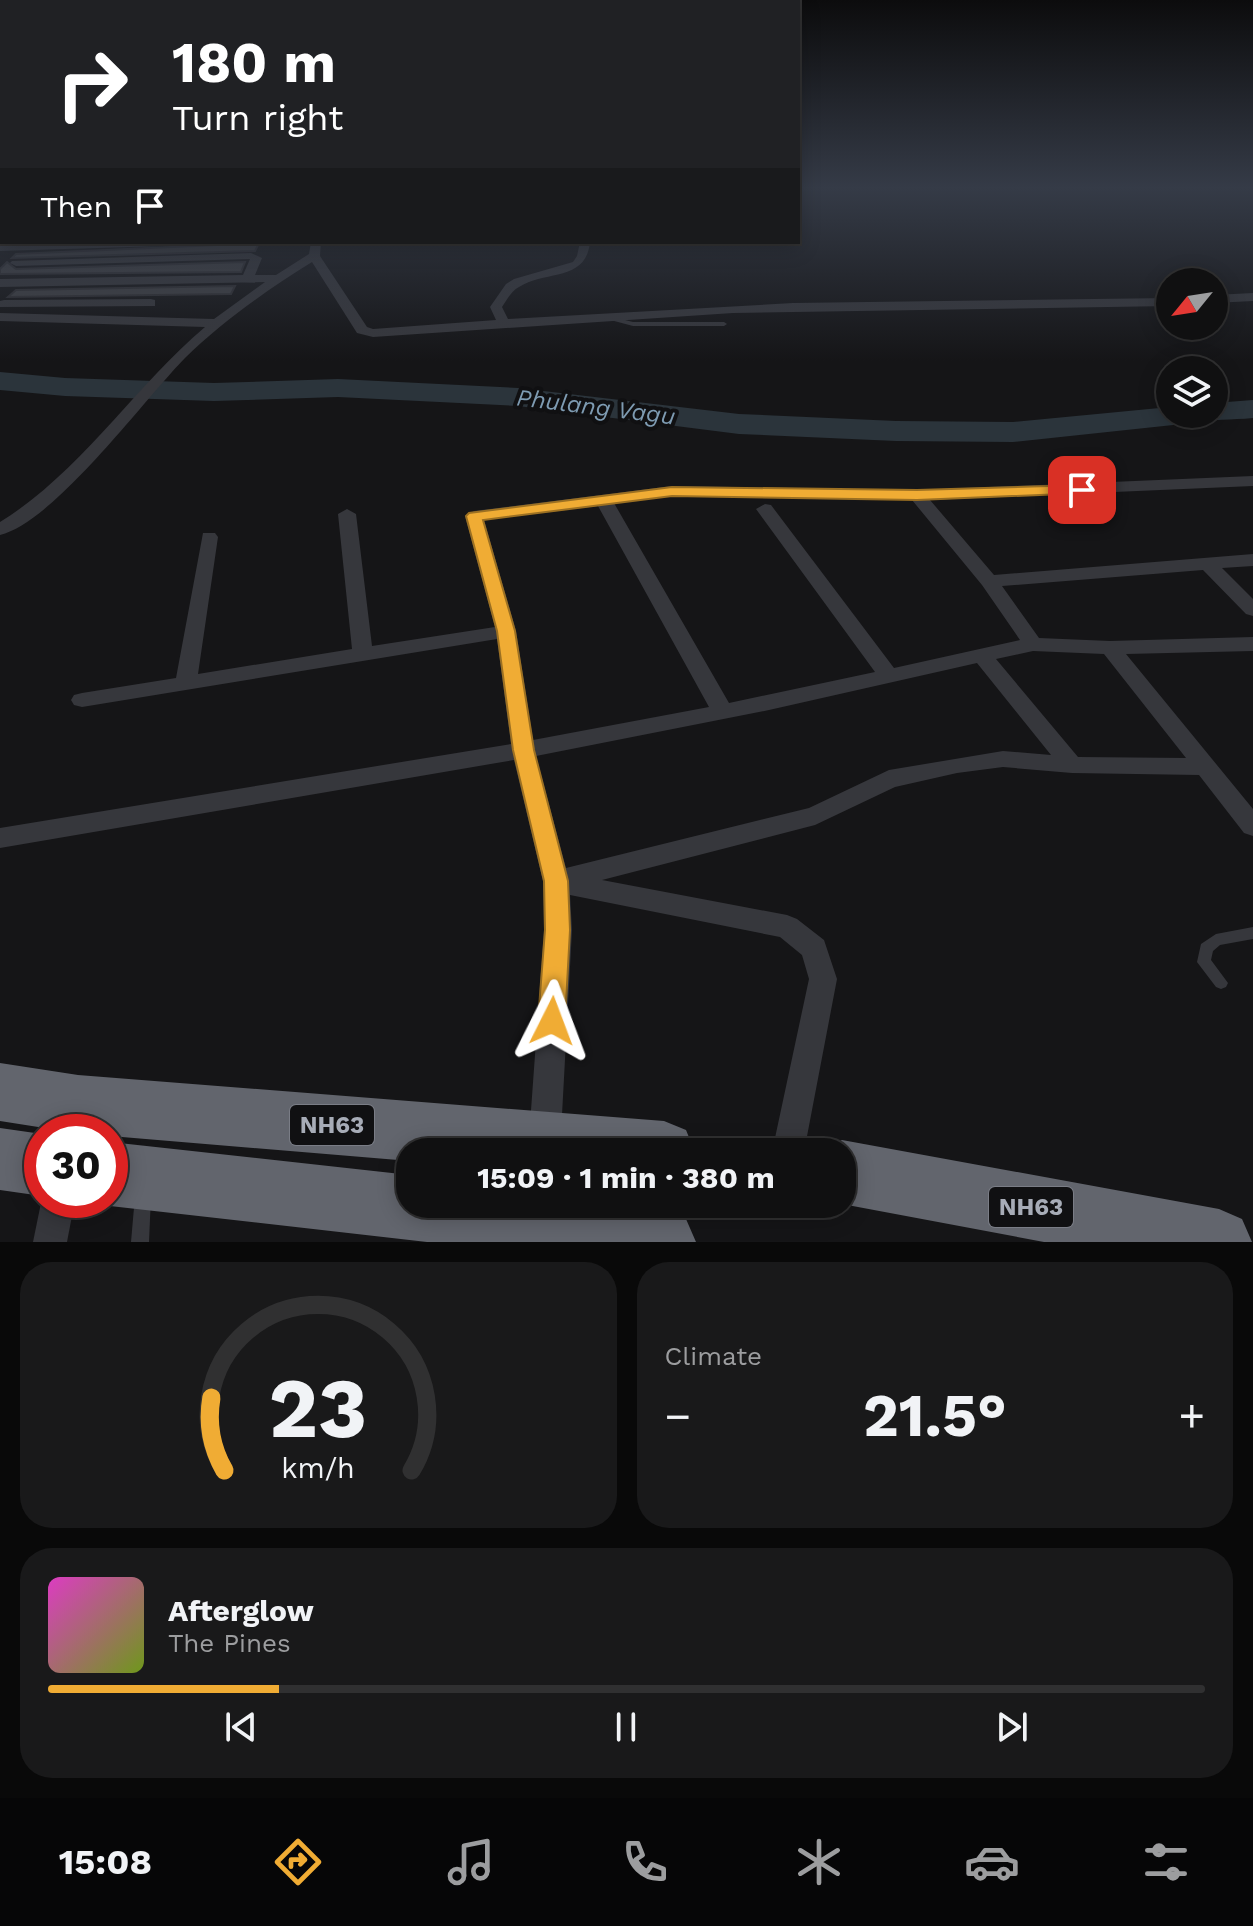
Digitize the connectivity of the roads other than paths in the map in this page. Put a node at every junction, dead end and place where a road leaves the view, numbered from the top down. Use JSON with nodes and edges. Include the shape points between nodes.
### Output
{"nodes":[{"id":1,"x":64,"y":246,"type":"edge"},
{"id":2,"x":584,"y":246,"type":"edge"},
{"id":3,"x":30,"y":247,"type":"junction"},
{"id":4,"x":0,"y":248,"type":"edge"},
{"id":5,"x":315,"y":249,"type":"edge"},
{"id":6,"x":16,"y":263,"type":"junction"},
{"id":7,"x":248,"y":277,"type":"junction"},
{"id":8,"x":278,"y":278,"type":"junction"},
{"id":9,"x":0,"y":281,"type":"edge"},
{"id":10,"x":111,"y":281,"type":"junction"},
{"id":11,"x":49,"y":282,"type":"junction"},
{"id":12,"x":1253,"y":297,"type":"edge"},
{"id":13,"x":1228,"y":298,"type":"edge"},
{"id":14,"x":91,"y":302,"type":"junction"},
{"id":15,"x":26,"y":303,"type":"junction"},
{"id":16,"x":151,"y":303,"type":"dead end"},
{"id":17,"x":1156,"y":303,"type":"edge"},
{"id":18,"x":0,"y":304,"type":"edge"},
{"id":19,"x":603,"y":316,"type":"junction"},
{"id":20,"x":0,"y":317,"type":"edge"},
{"id":21,"x":75,"y":318,"type":"junction"},
{"id":22,"x":216,"y":323,"type":"junction"},
{"id":23,"x":504,"y":323,"type":"junction"},
{"id":24,"x":724,"y":324,"type":"dead end"},
{"id":25,"x":1253,"y":481,"type":"edge"},
{"id":26,"x":917,"y":495,"type":"junction"},
{"id":27,"x":603,"y":500,"type":"junction"},
{"id":28,"x":765,"y":509,"type":"dead end"},
{"id":29,"x":347,"y":514,"type":"dead end"},
{"id":30,"x":0,"y":530,"type":"edge"},
{"id":31,"x":209,"y":537,"type":"dead end"},
{"id":32,"x":1253,"y":560,"type":"edge"},
{"id":33,"x":1207,"y":563,"type":"junction"},
{"id":34,"x":989,"y":581,"type":"junction"},
{"id":35,"x":1253,"y":610,"type":"edge"},
{"id":36,"x":506,"y":631,"type":"junction"},
{"id":37,"x":1033,"y":644,"type":"junction"},
{"id":38,"x":1253,"y":644,"type":"edge"},
{"id":39,"x":1110,"y":648,"type":"junction"},
{"id":40,"x":363,"y":654,"type":"junction"},
{"id":41,"x":982,"y":655,"type":"junction"},
{"id":42,"x":888,"y":675,"type":"junction"},
{"id":43,"x":186,"y":683,"type":"junction"},
{"id":44,"x":82,"y":700,"type":"dead end"},
{"id":45,"x":723,"y":712,"type":"junction"},
{"id":46,"x":523,"y":750,"type":"junction"},
{"id":47,"x":1072,"y":765,"type":"junction"},
{"id":48,"x":1203,"y":767,"type":"junction"},
{"id":49,"x":1253,"y":826,"type":"edge"},
{"id":50,"x":0,"y":838,"type":"edge"},
{"id":51,"x":556,"y":881,"type":"junction"},
{"id":52,"x":1253,"y":933,"type":"edge"},
{"id":53,"x":1221,"y":983,"type":"dead end"},
{"id":54,"x":0,"y":1092,"type":"edge"},
{"id":55,"x":446,"y":1138,"type":"edge"},
{"id":56,"x":545,"y":1138,"type":"edge"},
{"id":57,"x":791,"y":1138,"type":"edge"},
{"id":58,"x":0,"y":1159,"type":"edge"},
{"id":59,"x":24,"y":1162,"type":"edge"},
{"id":60,"x":856,"y":1175,"type":"edge"},
{"id":61,"x":128,"y":1176,"type":"edge"},
{"id":62,"x":55,"y":1218,"type":"edge"},
{"id":63,"x":548,"y":1223,"type":"edge"},
{"id":64,"x":50,"y":1242,"type":"edge"},
{"id":65,"x":140,"y":1242,"type":"edge"},
{"id":66,"x":663,"y":1242,"type":"edge"},
{"id":67,"x":1219,"y":1242,"type":"edge"}],
"edges":[{"from":1,"to":3,"type":"street"},
{"from":2,"to":23,"type":"street","via":[[577,264],[510,287],[496,307]]},
{"from":3,"to":4,"type":"street"},
{"from":3,"to":6,"type":"street"},
{"from":5,"to":8,"type":"street"},
{"from":5,"to":23,"type":"street","via":[[367,333]]},
{"from":6,"to":7,"type":"street","via":[[251,256],[256,258]]},
{"from":6,"to":9,"type":"street"},
{"from":7,"to":8,"type":"street"},
{"from":7,"to":10,"type":"street"},
{"from":8,"to":22,"type":"street"},
{"from":9,"to":11,"type":"street"},
{"from":10,"to":11,"type":"street"},
{"from":10,"to":14,"type":"street"},
{"from":11,"to":15,"type":"street"},
{"from":12,"to":13,"type":"street"},
{"from":14,"to":15,"type":"street"},
{"from":14,"to":16,"type":"street"},
{"from":14,"to":21,"type":"street"},
{"from":15,"to":18,"type":"street"},
{"from":17,"to":19,"type":"street"},
{"from":19,"to":23,"type":"street"},
{"from":19,"to":24,"type":"lane","via":[[633,324]]},
{"from":20,"to":21,"type":"street"},
{"from":21,"to":22,"type":"street"},
{"from":22,"to":30,"type":"street","via":[[53,491]]},
{"from":25,"to":26,"type":"street"},
{"from":26,"to":27,"type":"street","via":[[672,491]]},
{"from":26,"to":34,"type":"street"},
{"from":27,"to":36,"type":"street","via":[[474,516]]},
{"from":27,"to":45,"type":"street"},
{"from":28,"to":42,"type":"street"},
{"from":29,"to":40,"type":"street"},
{"from":31,"to":43,"type":"street"},
{"from":32,"to":33,"type":"street"},
{"from":33,"to":34,"type":"street"},
{"from":33,"to":35,"type":"street"},
{"from":34,"to":37,"type":"street"},
{"from":36,"to":40,"type":"street"},
{"from":36,"to":46,"type":"street"},
{"from":37,"to":39,"type":"street"},
{"from":37,"to":41,"type":"street"},
{"from":38,"to":39,"type":"street"},
{"from":39,"to":48,"type":"street"},
{"from":40,"to":43,"type":"street"},
{"from":41,"to":42,"type":"street"},
{"from":41,"to":47,"type":"street"},
{"from":42,"to":45,"type":"street"},
{"from":43,"to":44,"type":"street"},
{"from":45,"to":46,"type":"street"},
{"from":46,"to":50,"type":"street"},
{"from":46,"to":51,"type":"street"},
{"from":47,"to":48,"type":"street"},
{"from":47,"to":51,"type":"street","via":[[1003,759],[889,779],[815,816]]},
{"from":48,"to":49,"type":"street"},
{"from":51,"to":56,"type":"street","via":[[558,930]]},
{"from":51,"to":57,"type":"street","via":[[787,927],[814,948],[823,979]]},
{"from":52,"to":53,"type":"lane","via":[[1216,940],[1206,948],[1204,962]]},
{"from":54,"to":55,"type":"highway","number":"NH63"},
{"from":58,"to":59,"type":"highway"},
{"from":60,"to":67,"type":"highway","number":"NH63"},
{"from":61,"to":63,"type":"highway"},
{"from":61,"to":65,"type":"lane"},
{"from":62,"to":64,"type":"street"},
{"from":63,"to":66,"type":"highway"}]}
